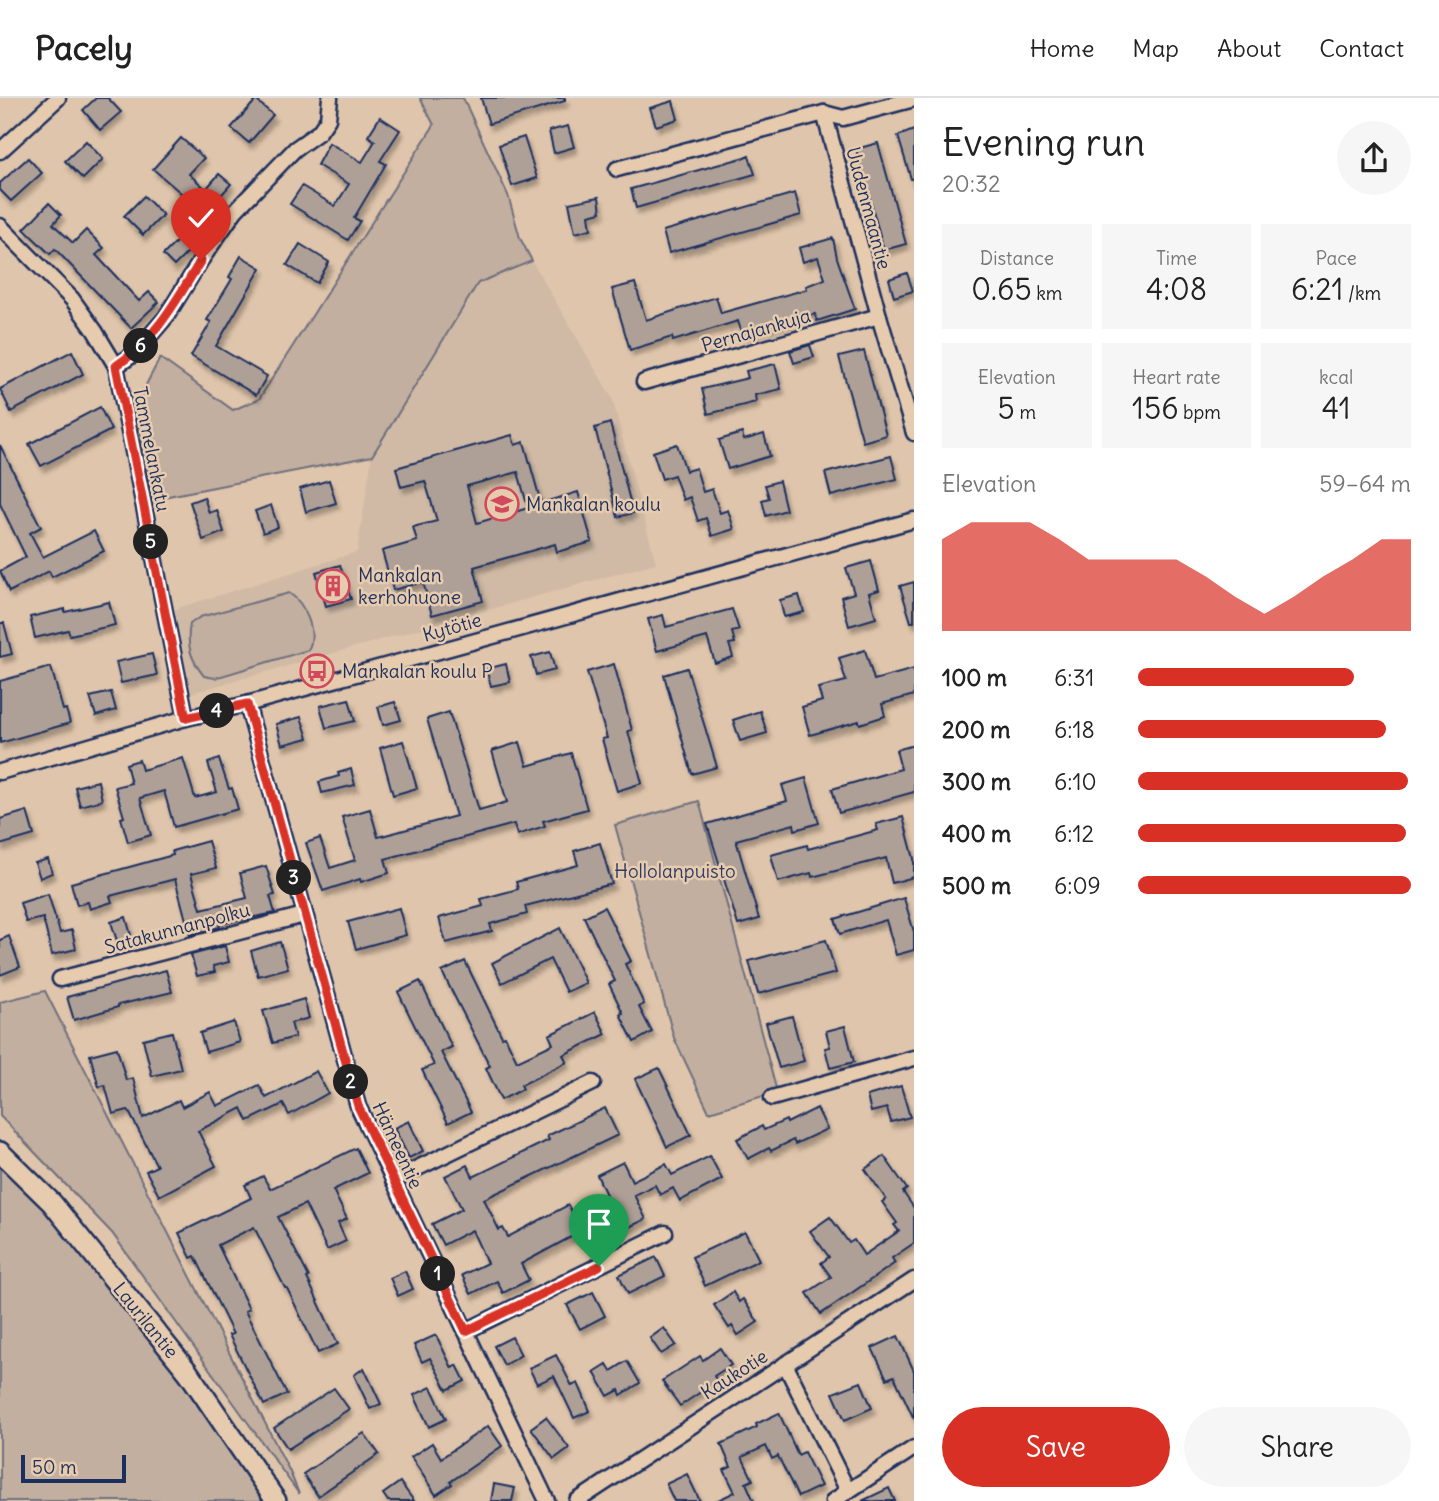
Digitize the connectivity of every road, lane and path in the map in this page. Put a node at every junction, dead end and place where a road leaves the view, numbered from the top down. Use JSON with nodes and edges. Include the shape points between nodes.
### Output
{"nodes":[{"id":1,"x":58,"y":98,"type":"edge"},
{"id":2,"x":330,"y":98,"type":"edge"},
{"id":3,"x":914,"y":99,"type":"edge"},
{"id":4,"x":824,"y":113,"type":"junction"},
{"id":5,"x":0,"y":151,"type":"edge"},
{"id":6,"x":617,"y":169,"type":"dead end"},
{"id":7,"x":0,"y":226,"type":"edge"},
{"id":8,"x":879,"y":316,"type":"junction"},
{"id":9,"x":116,"y":366,"type":"junction"},
{"id":10,"x":644,"y":382,"type":"dead end"},
{"id":11,"x":914,"y":433,"type":"edge"},
{"id":12,"x":914,"y":520,"type":"edge"},
{"id":13,"x":247,"y":704,"type":"junction"},
{"id":14,"x":186,"y":718,"type":"junction"},
{"id":15,"x":0,"y":772,"type":"edge"},
{"id":16,"x":304,"y":915,"type":"junction"},
{"id":17,"x":60,"y":979,"type":"dead end"},
{"id":18,"x":914,"y":1058,"type":"edge"},
{"id":19,"x":593,"y":1083,"type":"dead end"},
{"id":20,"x":772,"y":1098,"type":"dead end"},
{"id":21,"x":0,"y":1152,"type":"edge"},
{"id":22,"x":393,"y":1180,"type":"junction"},
{"id":23,"x":665,"y":1233,"type":"dead end"},
{"id":24,"x":914,"y":1280,"type":"edge"},
{"id":25,"x":466,"y":1331,"type":"junction"},
{"id":26,"x":785,"y":1364,"type":"junction"},
{"id":27,"x":914,"y":1448,"type":"edge"},
{"id":28,"x":848,"y":1491,"type":"junction"},
{"id":29,"x":276,"y":1501,"type":"edge"},
{"id":30,"x":547,"y":1501,"type":"edge"},
{"id":31,"x":577,"y":1501,"type":"edge"},
{"id":32,"x":833,"y":1501,"type":"edge"}],
"edges":[{"from":1,"to":5,"type":"street"},
{"from":2,"to":9,"type":"street","via":[[328,119],[319,132],[295,149],[235,211],[166,317],[134,354]]},
{"from":3,"to":4,"type":"street","via":[[844,118]]},
{"from":4,"to":6,"type":"street"},
{"from":4,"to":8,"type":"street","name":"Uudenmaantie"},
{"from":7,"to":9,"type":"street","name":"Tammelankatu","via":[[72,299]]},
{"from":8,"to":10,"type":"street","name":"Pernajankuja"},
{"from":8,"to":11,"type":"street","name":"Uudenmaantie"},
{"from":9,"to":14,"type":"street","name":"Tammelankatu"},
{"from":12,"to":13,"type":"street","name":"Kytötie"},
{"from":13,"to":14,"type":"street","name":"Kytötie"},
{"from":13,"to":16,"type":"street","name":"Hämeentie"},
{"from":14,"to":15,"type":"street","name":"Kytötie"},
{"from":16,"to":17,"type":"street","name":"Satakunnanpolku"},
{"from":16,"to":22,"type":"street","name":"Hämeentie","via":[[358,1106]]},
{"from":18,"to":20,"type":"street"},
{"from":19,"to":22,"type":"street"},
{"from":21,"to":29,"type":"street","name":"Laurilantie","via":[[52,1203],[188,1372]]},
{"from":22,"to":25,"type":"street","name":"Hämeentie"},
{"from":23,"to":25,"type":"street"},
{"from":24,"to":26,"type":"street","name":"Kaukotie"},
{"from":25,"to":30,"type":"street","name":"Hämeentie"},
{"from":26,"to":28,"type":"street"},
{"from":26,"to":31,"type":"street","name":"Kaukotie"},
{"from":27,"to":28,"type":"street"},
{"from":28,"to":32,"type":"street"}]}
